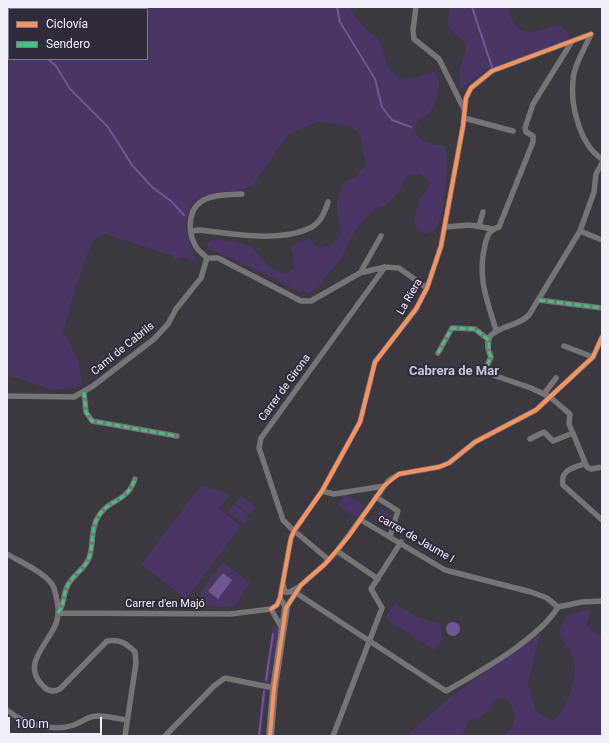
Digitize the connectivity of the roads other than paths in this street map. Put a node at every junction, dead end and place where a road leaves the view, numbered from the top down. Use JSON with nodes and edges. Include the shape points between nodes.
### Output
{"nodes":[{"id":1,"x":416,"y":7,"type":"edge"},
{"id":2,"x":571,"y":43,"type":"junction"},
{"id":3,"x":464,"y":110,"type":"junction"},
{"id":4,"x":464,"y":118,"type":"junction"},
{"id":5,"x":513,"y":131,"type":"dead end"},
{"id":6,"x":602,"y":159,"type":"edge"},
{"id":7,"x":602,"y":163,"type":"edge"},
{"id":8,"x":242,"y":194,"type":"dead end"},
{"id":9,"x":328,"y":202,"type":"dead end"},
{"id":10,"x":482,"y":212,"type":"dead end"},
{"id":11,"x":479,"y":226,"type":"junction"},
{"id":12,"x":445,"y":227,"type":"junction"},
{"id":13,"x":493,"y":229,"type":"junction"},
{"id":14,"x":580,"y":231,"type":"junction"},
{"id":15,"x":191,"y":232,"type":"junction"},
{"id":16,"x":381,"y":236,"type":"dead end"},
{"id":17,"x":602,"y":240,"type":"edge"},
{"id":18,"x":207,"y":258,"type":"junction"},
{"id":19,"x":385,"y":267,"type":"junction"},
{"id":20,"x":360,"y":273,"type":"junction"},
{"id":21,"x":428,"y":288,"type":"junction"},
{"id":22,"x":539,"y":300,"type":"junction"},
{"id":23,"x":602,"y":308,"type":"edge"},
{"id":24,"x":496,"y":330,"type":"junction"},
{"id":25,"x":602,"y":337,"type":"edge"},
{"id":26,"x":489,"y":340,"type":"junction"},
{"id":27,"x":564,"y":346,"type":"dead end"},
{"id":28,"x":438,"y":353,"type":"dead end"},
{"id":29,"x":593,"y":357,"type":"junction"},
{"id":30,"x":556,"y":378,"type":"dead end"},
{"id":31,"x":84,"y":392,"type":"junction"},
{"id":32,"x":544,"y":394,"type":"junction"},
{"id":33,"x":7,"y":396,"type":"edge"},
{"id":34,"x":550,"y":397,"type":"junction"},
{"id":35,"x":573,"y":433,"type":"junction"},
{"id":36,"x":176,"y":436,"type":"dead end"},
{"id":37,"x":530,"y":439,"type":"dead end"},
{"id":38,"x":584,"y":464,"type":"junction"},
{"id":39,"x":602,"y":468,"type":"edge"},
{"id":40,"x":135,"y":478,"type":"dead end"},
{"id":41,"x":384,"y":486,"type":"junction"},
{"id":42,"x":322,"y":491,"type":"junction"},
{"id":43,"x":376,"y":497,"type":"junction"},
{"id":44,"x":362,"y":520,"type":"junction"},
{"id":45,"x":602,"y":520,"type":"edge"},
{"id":46,"x":296,"y":532,"type":"junction"},
{"id":47,"x":390,"y":536,"type":"junction"},
{"id":48,"x":401,"y":542,"type":"junction"},
{"id":49,"x":337,"y":551,"type":"junction"},
{"id":50,"x":7,"y":554,"type":"edge"},
{"id":51,"x":329,"y":560,"type":"junction"},
{"id":52,"x":283,"y":577,"type":"junction"},
{"id":53,"x":378,"y":579,"type":"junction"},
{"id":54,"x":301,"y":585,"type":"junction"},
{"id":55,"x":296,"y":593,"type":"junction"},
{"id":56,"x":280,"y":598,"type":"junction"},
{"id":57,"x":602,"y":601,"type":"edge"},
{"id":58,"x":558,"y":607,"type":"junction"},
{"id":59,"x":286,"y":608,"type":"junction"},
{"id":60,"x":271,"y":609,"type":"junction"},
{"id":61,"x":58,"y":613,"type":"junction"},
{"id":62,"x":274,"y":616,"type":"junction"},
{"id":63,"x":284,"y":618,"type":"junction"},
{"id":64,"x":283,"y":630,"type":"junction"},
{"id":65,"x":368,"y":641,"type":"junction"},
{"id":66,"x":272,"y":687,"type":"junction"},
{"id":67,"x":7,"y":710,"type":"edge"},
{"id":68,"x":127,"y":720,"type":"junction"},
{"id":69,"x":124,"y":736,"type":"edge"},
{"id":70,"x":165,"y":736,"type":"edge"},
{"id":71,"x":270,"y":736,"type":"edge"},
{"id":72,"x":333,"y":736,"type":"edge"}],
"edges":[{"from":1,"to":3,"type":"street","via":[[414,39],[439,59]]},
{"from":2,"to":3,"type":"street","name":"La Riera","via":[[492,71],[472,88],[466,98]]},
{"from":2,"to":6,"type":"street","name":"La Riera","via":[[591,34],[574,73],[572,99],[580,131]]},
{"from":2,"to":13,"type":"street","via":[[533,104],[525,128],[526,132],[533,136],[533,142],[499,228]]},
{"from":3,"to":4,"type":"street","name":"La Riera"},
{"from":4,"to":5,"type":"street"},
{"from":4,"to":12,"type":"street","name":"La Riera"},
{"from":7,"to":14,"type":"street","via":[[596,174],[594,192]]},
{"from":8,"to":15,"type":"street","via":[[207,198],[199,202],[190,220]]},
{"from":9,"to":15,"type":"street","via":[[323,216],[313,227],[296,232],[268,236],[200,230]]},
{"from":10,"to":11,"type":"street"},
{"from":11,"to":12,"type":"street"},
{"from":11,"to":13,"type":"street"},
{"from":12,"to":21,"type":"street","name":"La Riera"},
{"from":13,"to":24,"type":"street","via":[[488,234],[480,269]]},
{"from":14,"to":17,"type":"street"},
{"from":14,"to":22,"type":"street"},
{"from":15,"to":18,"type":"street","via":[[194,244]]},
{"from":16,"to":20,"type":"street"},
{"from":18,"to":20,"type":"street","via":[[218,258],[301,301],[311,301]]},
{"from":18,"to":31,"type":"street","name":"Camí de Cabrils","via":[[201,278],[159,334]]},
{"from":19,"to":20,"type":"street"},
{"from":19,"to":21,"type":"street","via":[[399,268]]},
{"from":19,"to":46,"type":"street","name":"Carrer de Girona","via":[[261,438],[259,448],[283,520]]},
{"from":21,"to":42,"type":"street","name":"La Riera","via":[[416,309],[375,362],[360,422]]},
{"from":22,"to":23,"type":"street"},
{"from":22,"to":24,"type":"street","via":[[523,321]]},
{"from":24,"to":26,"type":"street"},
{"from":25,"to":29,"type":"street"},
{"from":26,"to":28,"type":"street","via":[[475,329],[452,328]]},
{"from":26,"to":32,"type":"street","via":[[491,357],[484,372]]},
{"from":27,"to":29,"type":"street"},
{"from":29,"to":34,"type":"street"},
{"from":30,"to":32,"type":"street"},
{"from":31,"to":33,"type":"street","name":"Camí de Cabrils","via":[[74,397],[61,398]]},
{"from":31,"to":36,"type":"street","via":[[86,412],[92,420]]},
{"from":32,"to":34,"type":"street"},
{"from":34,"to":35,"type":"street","via":[[570,414],[569,424]]},
{"from":34,"to":41,"type":"street","via":[[536,410],[475,442],[449,462],[439,467],[399,474]]},
{"from":35,"to":37,"type":"street","via":[[553,441],[544,432]]},
{"from":35,"to":38,"type":"street"},
{"from":38,"to":39,"type":"street","via":[[591,469]]},
{"from":38,"to":45,"type":"street","via":[[564,473],[563,485]]},
{"from":40,"to":61,"type":"street","via":[[131,490],[101,511],[95,522],[89,558],[68,585],[64,595],[64,606]]},
{"from":41,"to":42,"type":"street","via":[[334,494]]},
{"from":41,"to":43,"type":"street"},
{"from":42,"to":46,"type":"street","name":"La Riera"},
{"from":43,"to":44,"type":"street"},
{"from":43,"to":47,"type":"street","via":[[398,511]]},
{"from":44,"to":47,"type":"street","name":"carrer de Jaume I"},
{"from":44,"to":49,"type":"street"},
{"from":46,"to":51,"type":"street","name":"Carrer de Girona"},
{"from":46,"to":52,"type":"street","name":"La Riera"},
{"from":47,"to":48,"type":"street","name":"carrer de Jaume I"},
{"from":48,"to":53,"type":"street"},
{"from":48,"to":58,"type":"street","name":"carrer de Jaume I","via":[[445,570],[531,592],[547,598]]},
{"from":49,"to":51,"type":"street"},
{"from":49,"to":53,"type":"street"},
{"from":50,"to":61,"type":"street","via":[[50,581]]},
{"from":51,"to":54,"type":"street"},
{"from":52,"to":54,"type":"street","via":[[285,592],[290,592]]},
{"from":52,"to":56,"type":"street","name":"La Riera"},
{"from":53,"to":65,"type":"street","via":[[372,589],[382,608]]},
{"from":54,"to":55,"type":"street"},
{"from":55,"to":59,"type":"street"},
{"from":55,"to":65,"type":"street"},
{"from":56,"to":59,"type":"street"},
{"from":56,"to":60,"type":"street","via":[[277,605]]},
{"from":57,"to":58,"type":"street"},
{"from":58,"to":65,"type":"street","via":[[552,618],[522,643],[446,691]]},
{"from":59,"to":63,"type":"street"},
{"from":60,"to":61,"type":"street","name":"Carrer d'en Majó","via":[[230,614]]},
{"from":60,"to":62,"type":"street"},
{"from":61,"to":68,"type":"street","via":[[55,626],[40,648],[35,664],[35,675],[40,684],[48,690],[56,691],[107,641],[117,640],[126,643],[135,652],[136,663]]},
{"from":62,"to":63,"type":"street"},
{"from":62,"to":64,"type":"street"},
{"from":63,"to":64,"type":"street"},
{"from":64,"to":66,"type":"street"},
{"from":65,"to":72,"type":"street"},
{"from":66,"to":70,"type":"street","via":[[225,678]]},
{"from":66,"to":71,"type":"street"},
{"from":67,"to":68,"type":"street","via":[[28,721],[50,727],[65,727],[97,716]]},
{"from":68,"to":69,"type":"street"}]}
